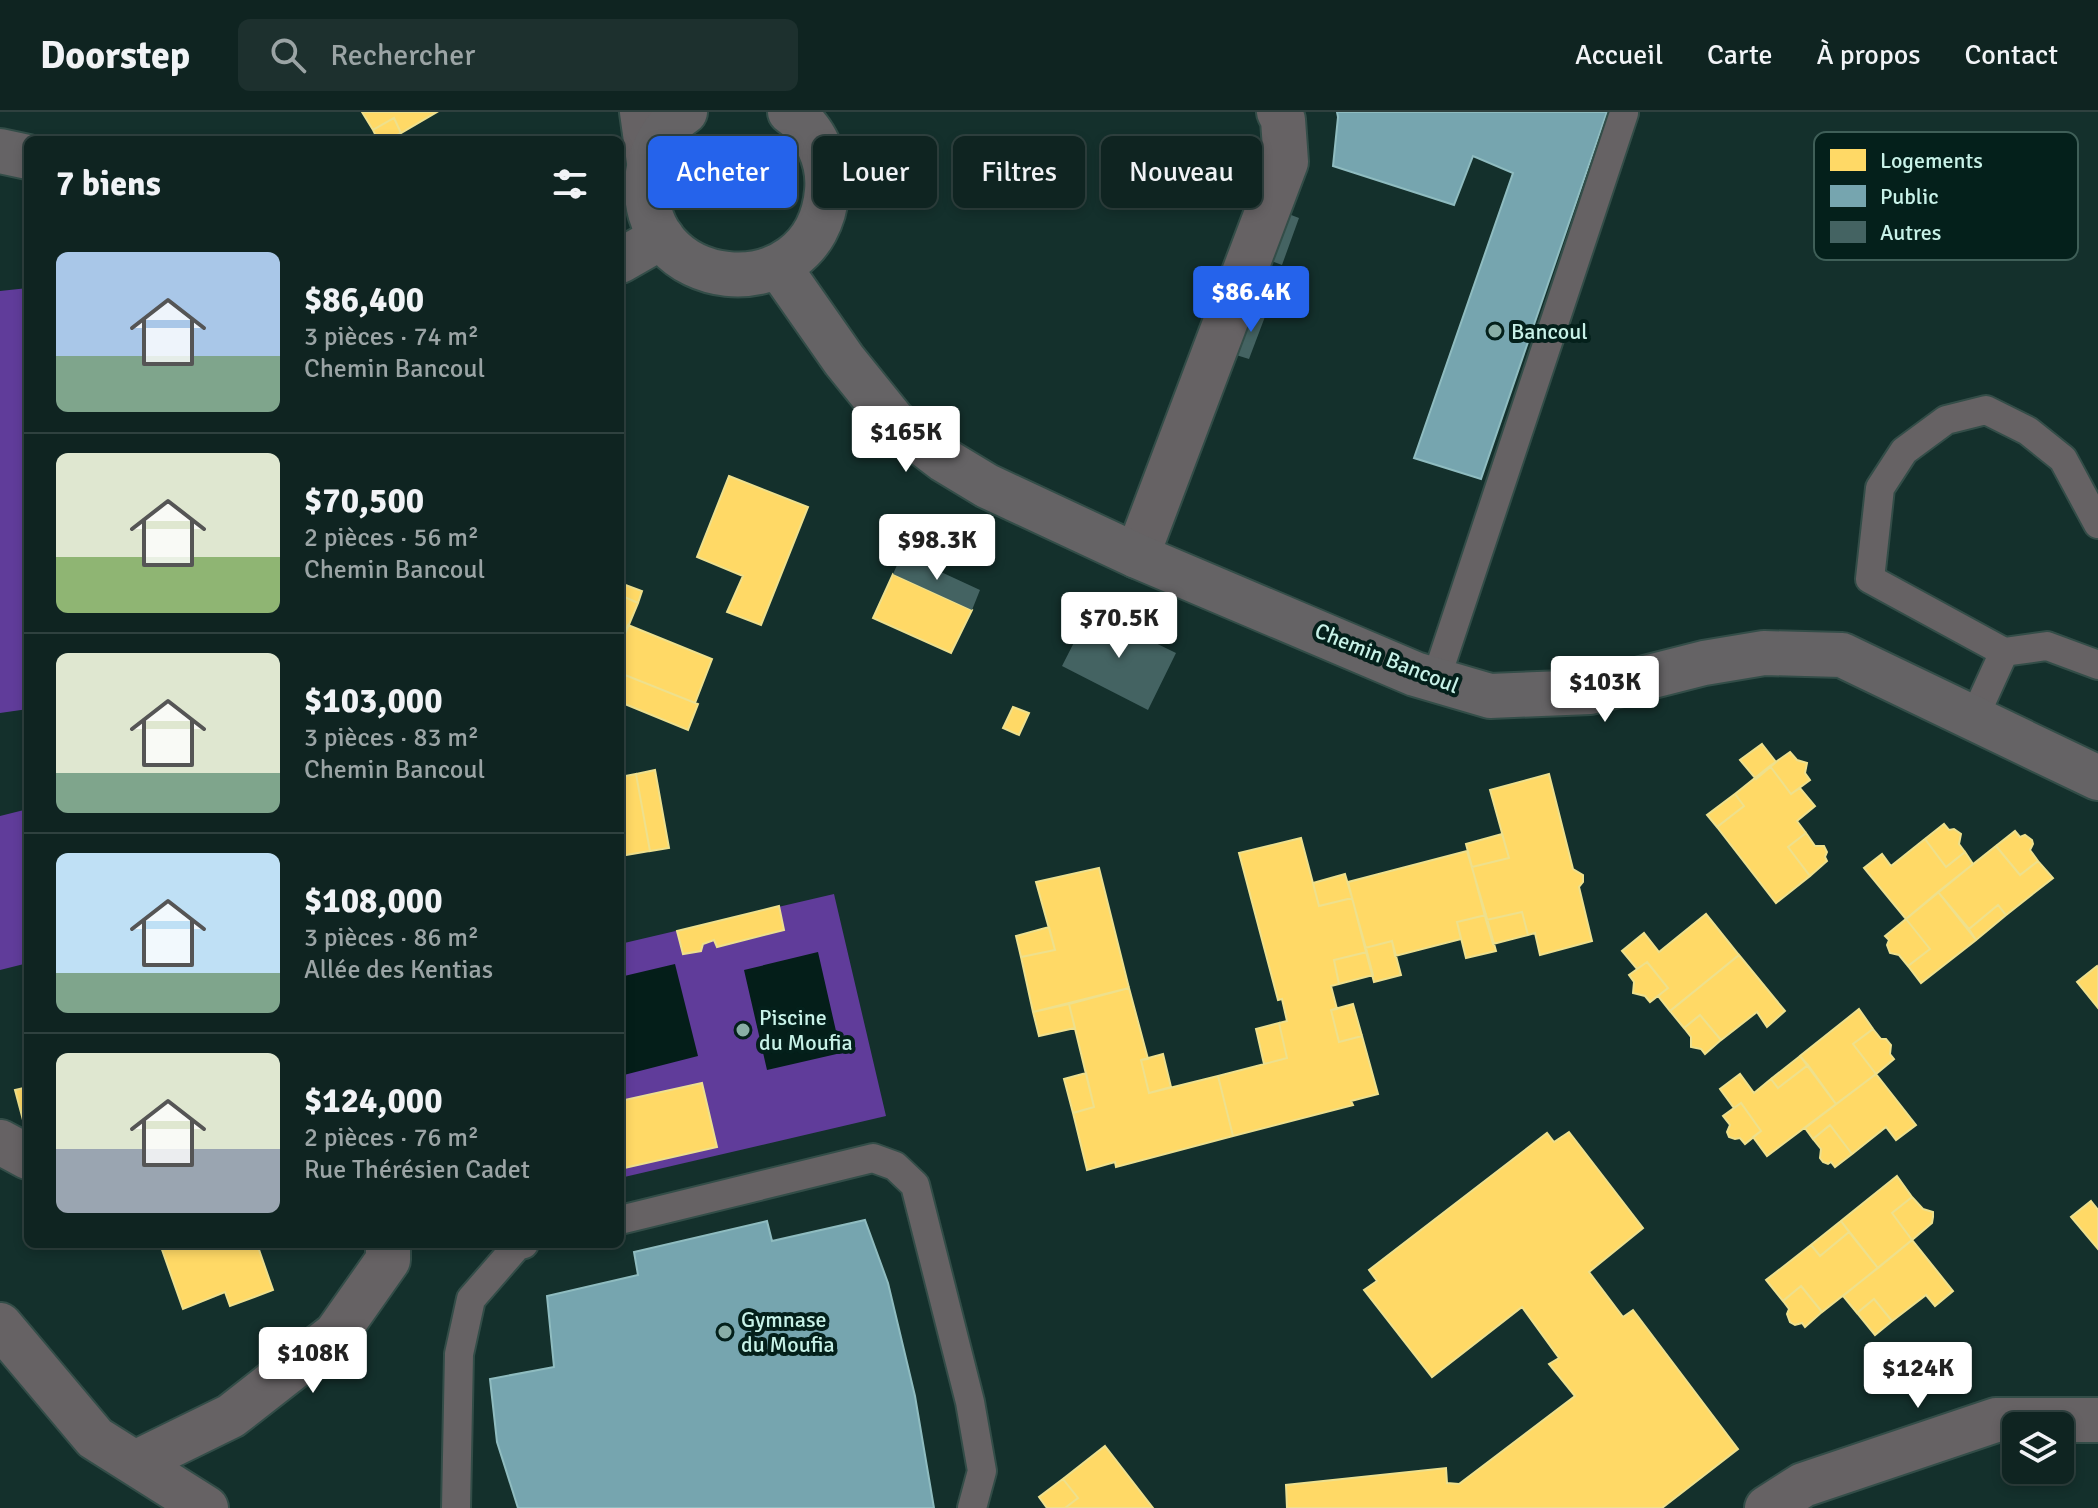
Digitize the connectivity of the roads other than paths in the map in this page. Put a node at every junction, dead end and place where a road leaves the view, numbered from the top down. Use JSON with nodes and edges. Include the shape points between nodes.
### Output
{"nodes":[{"id":1,"x":642,"y":112,"type":"edge"},
{"id":2,"x":685,"y":112,"type":"edge"},
{"id":3,"x":1279,"y":112,"type":"edge"},
{"id":4,"x":795,"y":113,"type":"edge"},
{"id":5,"x":1624,"y":113,"type":"edge"},
{"id":6,"x":662,"y":136,"type":"edge"},
{"id":7,"x":0,"y":151,"type":"edge"},
{"id":8,"x":648,"y":155,"type":"edge"},
{"id":9,"x":24,"y":156,"type":"edge"},
{"id":10,"x":648,"y":171,"type":"edge"},
{"id":11,"x":648,"y":201,"type":"edge"},
{"id":12,"x":649,"y":208,"type":"edge"},
{"id":13,"x":662,"y":237,"type":"junction"},
{"id":14,"x":624,"y":259,"type":"edge"},
{"id":15,"x":779,"y":267,"type":"junction"},
{"id":16,"x":2098,"y":524,"type":"edge"},
{"id":17,"x":1137,"y":556,"type":"junction"},
{"id":18,"x":2004,"y":652,"type":"junction"},
{"id":19,"x":2098,"y":665,"type":"edge"},
{"id":20,"x":1435,"y":682,"type":"junction"},
{"id":21,"x":1974,"y":718,"type":"junction"},
{"id":22,"x":2098,"y":778,"type":"edge"},
{"id":23,"x":0,"y":1142,"type":"edge"},
{"id":24,"x":24,"y":1155,"type":"edge"},
{"id":25,"x":624,"y":1219,"type":"edge"},
{"id":26,"x":388,"y":1248,"type":"edge"},
{"id":27,"x":515,"y":1248,"type":"edge"},
{"id":28,"x":0,"y":1325,"type":"edge"},
{"id":29,"x":2098,"y":1420,"type":"edge"},
{"id":30,"x":135,"y":1463,"type":"junction"},
{"id":31,"x":206,"y":1508,"type":"edge"},
{"id":32,"x":456,"y":1508,"type":"edge"},
{"id":33,"x":972,"y":1508,"type":"edge"},
{"id":34,"x":1767,"y":1508,"type":"edge"}],
"edges":[{"from":1,"to":8,"type":"street"},
{"from":2,"to":6,"type":"main road"},
{"from":3,"to":17,"type":"street","via":[[1286,162]]},
{"from":4,"to":15,"type":"main road","via":[[824,157],[826,207],[800,251]]},
{"from":5,"to":20,"type":"lane"},
{"from":7,"to":9,"type":"main road"},
{"from":10,"to":11,"type":"main road"},
{"from":12,"to":13,"type":"main road"},
{"from":13,"to":14,"type":"main road"},
{"from":13,"to":15,"type":"main road","via":[[702,270],[754,275]]},
{"from":15,"to":17,"type":"main road","name":"Chemin Bancoul","via":[[894,422],[987,486]]},
{"from":16,"to":18,"type":"lane","via":[[2063,459],[2028,431],[1986,410],[1946,420],[1904,451],[1880,488],[1870,579]]},
{"from":17,"to":20,"type":"main road","name":"Chemin Bancoul"},
{"from":18,"to":19,"type":"lane","via":[[2047,646]]},
{"from":18,"to":21,"type":"lane"},
{"from":20,"to":21,"type":"main road","name":"Chemin Bancoul","via":[[1490,696],[1590,692],[1764,653],[1842,655]]},
{"from":21,"to":22,"type":"main road","name":"Chemin Bancoul"},
{"from":23,"to":24,"type":"street"},
{"from":25,"to":33,"type":"lane","via":[[873,1158],[895,1166],[915,1185],[970,1402],[982,1471]]},
{"from":26,"to":30,"type":"street","via":[[388,1260],[336,1334],[231,1416]]},
{"from":27,"to":32,"type":"lane","via":[[471,1299],[459,1354]]},
{"from":28,"to":30,"type":"street","via":[[95,1438]]},
{"from":29,"to":34,"type":"street","via":[[1996,1420],[1803,1485]]},
{"from":30,"to":31,"type":"street"}]}
